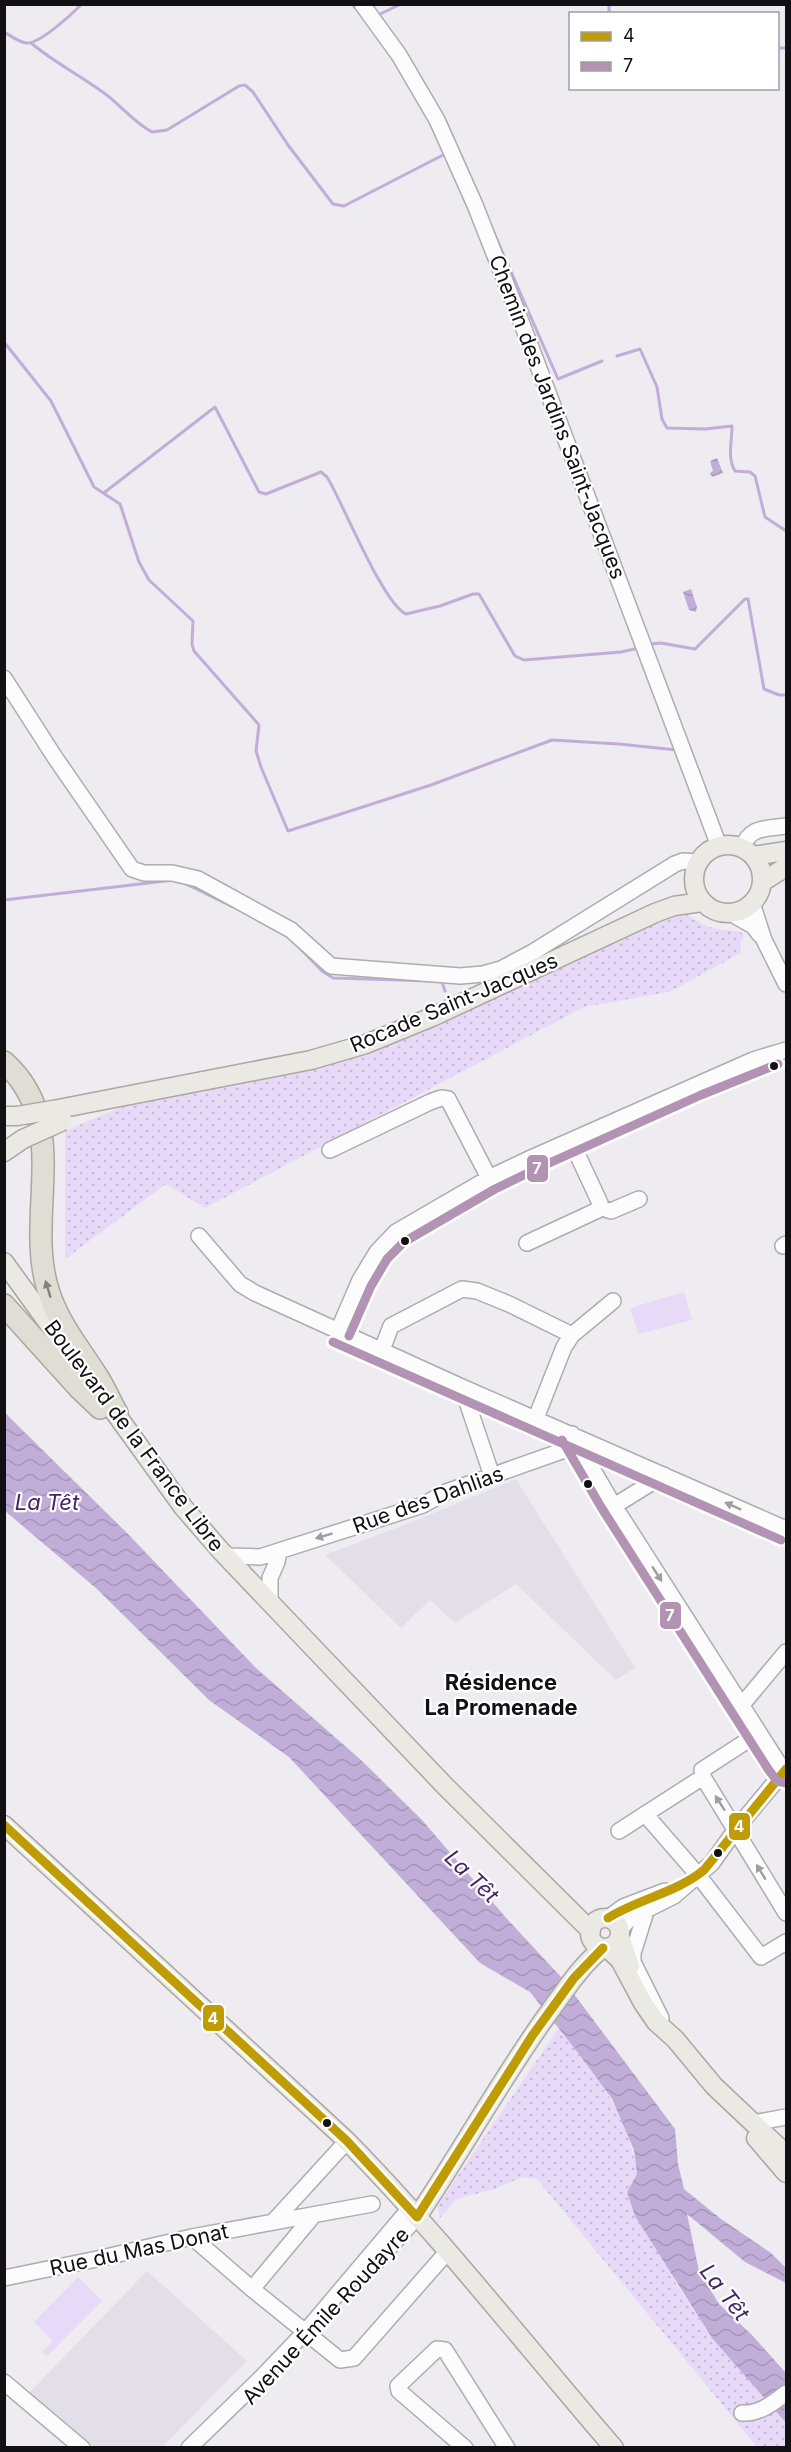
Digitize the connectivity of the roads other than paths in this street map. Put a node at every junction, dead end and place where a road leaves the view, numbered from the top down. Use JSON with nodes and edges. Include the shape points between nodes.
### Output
{"nodes":[{"id":1,"x":362,"y":4,"type":"edge"},
{"id":2,"x":4,"y":678,"type":"edge"},
{"id":3,"x":786,"y":826,"type":"edge"},
{"id":4,"x":719,"y":846,"type":"junction"},
{"id":5,"x":786,"y":851,"type":"edge"},
{"id":6,"x":748,"y":852,"type":"junction"},
{"id":7,"x":786,"y":867,"type":"edge"},
{"id":8,"x":696,"y":869,"type":"junction"},
{"id":9,"x":762,"y":882,"type":"junction"},
{"id":10,"x":702,"y":902,"type":"junction"},
{"id":11,"x":753,"y":903,"type":"junction"},
{"id":12,"x":655,"y":913,"type":"junction"},
{"id":13,"x":732,"y":914,"type":"junction"},
{"id":14,"x":764,"y":940,"type":"junction"},
{"id":15,"x":786,"y":984,"type":"edge"},
{"id":16,"x":786,"y":1050,"type":"edge"},
{"id":17,"x":4,"y":1062,"type":"edge"},
{"id":18,"x":58,"y":1115,"type":"junction"},
{"id":19,"x":11,"y":1116,"type":"edge"},
{"id":20,"x":571,"y":1141,"type":"junction"},
{"id":21,"x":330,"y":1150,"type":"dead end"},
{"id":22,"x":4,"y":1152,"type":"edge"},
{"id":23,"x":489,"y":1178,"type":"junction"},
{"id":24,"x":639,"y":1199,"type":"dead end"},
{"id":25,"x":599,"y":1207,"type":"junction"},
{"id":26,"x":199,"y":1236,"type":"dead end"},
{"id":27,"x":527,"y":1243,"type":"dead end"},
{"id":28,"x":4,"y":1262,"type":"edge"},
{"id":29,"x":4,"y":1276,"type":"edge"},
{"id":30,"x":613,"y":1301,"type":"dead end"},
{"id":31,"x":4,"y":1305,"type":"edge"},
{"id":32,"x":338,"y":1332,"type":"junction"},
{"id":33,"x":572,"y":1335,"type":"junction"},
{"id":34,"x":382,"y":1350,"type":"junction"},
{"id":35,"x":462,"y":1388,"type":"junction"},
{"id":36,"x":109,"y":1410,"type":"junction"},
{"id":37,"x":536,"y":1419,"type":"junction"},
{"id":38,"x":574,"y":1440,"type":"junction"},
{"id":39,"x":664,"y":1475,"type":"junction"},
{"id":40,"x":492,"y":1476,"type":"junction"},
{"id":41,"x":614,"y":1506,"type":"junction"},
{"id":42,"x":786,"y":1529,"type":"edge"},
{"id":43,"x":221,"y":1551,"type":"junction"},
{"id":44,"x":279,"y":1551,"type":"junction"},
{"id":45,"x":270,"y":1602,"type":"junction"},
{"id":46,"x":786,"y":1652,"type":"edge"},
{"id":47,"x":320,"y":1656,"type":"junction"},
{"id":48,"x":741,"y":1706,"type":"junction"},
{"id":49,"x":759,"y":1733,"type":"junction"},
{"id":50,"x":786,"y":1771,"type":"edge"},
{"id":51,"x":703,"y":1777,"type":"junction"},
{"id":52,"x":645,"y":1814,"type":"junction"},
{"id":53,"x":4,"y":1825,"type":"edge"},
{"id":54,"x":736,"y":1829,"type":"junction"},
{"id":55,"x":619,"y":1831,"type":"dead end"},
{"id":56,"x":698,"y":1875,"type":"junction"},
{"id":57,"x":647,"y":1908,"type":"junction"},
{"id":58,"x":786,"y":1914,"type":"edge"},
{"id":59,"x":601,"y":1938,"type":"junction"},
{"id":60,"x":786,"y":1942,"type":"edge"},
{"id":61,"x":661,"y":2018,"type":"junction"},
{"id":62,"x":675,"y":2039,"type":"junction"},
{"id":63,"x":731,"y":2102,"type":"junction"},
{"id":64,"x":786,"y":2117,"type":"edge"},
{"id":65,"x":753,"y":2123,"type":"junction"},
{"id":66,"x":347,"y":2141,"type":"junction"},
{"id":67,"x":786,"y":2154,"type":"edge"},
{"id":68,"x":786,"y":2173,"type":"edge"},
{"id":69,"x":372,"y":2204,"type":"dead end"},
{"id":70,"x":414,"y":2213,"type":"junction"},
{"id":71,"x":313,"y":2216,"type":"junction"},
{"id":72,"x":273,"y":2222,"type":"junction"},
{"id":73,"x":192,"y":2237,"type":"junction"},
{"id":74,"x":448,"y":2251,"type":"junction"},
{"id":75,"x":4,"y":2278,"type":"edge"},
{"id":76,"x":252,"y":2289,"type":"junction"},
{"id":77,"x":309,"y":2333,"type":"junction"},
{"id":78,"x":4,"y":2382,"type":"edge"},
{"id":79,"x":786,"y":2393,"type":"edge"},
{"id":80,"x":742,"y":2413,"type":"dead end"},
{"id":81,"x":82,"y":2448,"type":"edge"},
{"id":82,"x":189,"y":2448,"type":"edge"},
{"id":83,"x":200,"y":2448,"type":"edge"},
{"id":84,"x":465,"y":2448,"type":"edge"},
{"id":85,"x":507,"y":2448,"type":"edge"},
{"id":86,"x":614,"y":2448,"type":"edge"}],
"edges":[{"from":1,"to":4,"type":"street","name":"Chemin des Jardins Saint-Jacques","via":[[399,55],[437,120],[475,205]]},
{"from":2,"to":8,"type":"street","via":[[132,869],[198,879],[291,930],[331,966],[460,976],[483,974],[533,952],[675,864],[683,861]]},
{"from":3,"to":6,"type":"street","via":[[752,831],[746,837]]},
{"from":4,"to":6,"type":"main road","via":[[735,846]]},
{"from":4,"to":8,"type":"main road"},
{"from":5,"to":6,"type":"main road"},
{"from":6,"to":9,"type":"main road","via":[[758,864]]},
{"from":7,"to":9,"type":"main road"},
{"from":8,"to":10,"type":"main road","via":[[694,885]]},
{"from":8,"to":12,"type":"main road","via":[[679,893]]},
{"from":9,"to":11,"type":"main road"},
{"from":10,"to":12,"type":"main road"},
{"from":10,"to":13,"type":"main road","via":[[721,913]]},
{"from":11,"to":13,"type":"main road"},
{"from":11,"to":14,"type":"street"},
{"from":12,"to":18,"type":"main road","name":"Rocade Saint-Jacques","via":[[366,1044],[311,1060],[140,1094]]},
{"from":13,"to":14,"type":"street","via":[[753,926]]},
{"from":14,"to":15,"type":"street"},
{"from":16,"to":20,"type":"street","via":[[734,1068]]},
{"from":36,"to":17,"type":"highway","one_way":true,"via":[[99,1379],[60,1318],[49,1293],[40,1238],[44,1160],[39,1121],[28,1092]]},
{"from":18,"to":19,"type":"main road","bridge":true},
{"from":18,"to":22,"type":"main road","bridge":true},
{"from":20,"to":23,"type":"street"},
{"from":20,"to":25,"type":"street"},
{"from":21,"to":23,"type":"street","via":[[429,1102],[448,1099]]},
{"from":23,"to":32,"type":"street","via":[[390,1237],[360,1280]]},
{"from":24,"to":25,"type":"street","via":[[611,1211]]},
{"from":25,"to":27,"type":"street"},
{"from":26,"to":32,"type":"street","via":[[240,1284]]},
{"from":28,"to":36,"type":"main road","name":"Boulevard de la France Libre"},
{"from":29,"to":36,"type":"main road","name":"Boulevard de la France Libre"},
{"from":30,"to":33,"type":"street"},
{"from":31,"to":36,"type":"highway","via":[[79,1388]]},
{"from":32,"to":34,"type":"street"},
{"from":33,"to":34,"type":"street","via":[[509,1304],[462,1289],[391,1326]]},
{"from":33,"to":37,"type":"street"},
{"from":34,"to":35,"type":"street"},
{"from":35,"to":37,"type":"street"},
{"from":35,"to":40,"type":"street"},
{"from":36,"to":43,"type":"main road","name":"Boulevard de la France Libre"},
{"from":36,"to":47,"type":"main road","name":"Boulevard de la France Libre","via":[[196,1534],[273,1614]]},
{"from":37,"to":38,"type":"street"},
{"from":38,"to":39,"type":"street"},
{"from":38,"to":40,"type":"street","name":"Rue des Dahlias"},
{"from":38,"to":41,"type":"street"},
{"from":39,"to":41,"type":"street"},
{"from":42,"to":39,"type":"street","one_way":true},
{"from":40,"to":44,"type":"street","name":"Rue des Dahlias","one_way":true,"via":[[446,1492],[423,1506]]},
{"from":41,"to":48,"type":"street","one_way":true},
{"from":43,"to":44,"type":"street","name":"Rue des Dahlias","via":[[249,1558]]},
{"from":43,"to":45,"type":"main road","name":"Boulevard de la France Libre"},
{"from":44,"to":45,"type":"street","via":[[270,1578]]},
{"from":45,"to":47,"type":"main road","name":"Boulevard de la France Libre"},
{"from":46,"to":48,"type":"street"},
{"from":47,"to":59,"type":"main road","name":"Boulevard de la France Libre","via":[[445,1786]]},
{"from":48,"to":49,"type":"street"},
{"from":49,"to":50,"type":"street"},
{"from":49,"to":51,"type":"street","via":[[702,1770]]},
{"from":50,"to":54,"type":"street"},
{"from":51,"to":52,"type":"street"},
{"from":54,"to":51,"type":"street","one_way":true},
{"from":52,"to":55,"type":"street"},
{"from":52,"to":56,"type":"street"},
{"from":53,"to":66,"type":"main road"},
{"from":54,"to":56,"type":"street","via":[[712,1863]]},
{"from":58,"to":54,"type":"street","one_way":true},
{"from":56,"to":57,"type":"street","via":[[674,1896]]},
{"from":56,"to":59,"type":"street","via":[[623,1907]]},
{"from":56,"to":60,"type":"street","via":[[761,1957]]},
{"from":57,"to":59,"type":"street"},
{"from":57,"to":61,"type":"street","via":[[633,1962]]},
{"from":59,"to":61,"type":"main road","name":"Boulevard de la France Libre","via":[[625,1956]]},
{"from":59,"to":62,"type":"main road","name":"Boulevard de la France Libre","via":[[620,1960],[656,2022]]},
{"from":59,"to":70,"type":"main road","name":"Avenue Émile Roudayre","via":[[524,2028]]},
{"from":61,"to":62,"type":"main road","name":"Boulevard de la France Libre"},
{"from":62,"to":63,"type":"main road","name":"Boulevard de la France Libre"},
{"from":63,"to":65,"type":"main road","name":"Boulevard de la France Libre"},
{"from":63,"to":68,"type":"main road","name":"Boulevard de la France Libre","via":[[764,2150]]},
{"from":64,"to":65,"type":"street"},
{"from":65,"to":67,"type":"main road","name":"Boulevard de la France Libre"},
{"from":66,"to":70,"type":"main road"},
{"from":66,"to":72,"type":"street"},
{"from":69,"to":71,"type":"street","name":"Rue du Mas Donat"},
{"from":70,"to":74,"type":"main road"},
{"from":70,"to":77,"type":"street","name":"Avenue Émile Roudayre"},
{"from":71,"to":72,"type":"street","name":"Rue du Mas Donat"},
{"from":71,"to":76,"type":"street"},
{"from":72,"to":73,"type":"street","name":"Rue du Mas Donat"},
{"from":73,"to":75,"type":"street","name":"Rue du Mas Donat"},
{"from":73,"to":76,"type":"street"},
{"from":74,"to":77,"type":"street","via":[[354,2358],[340,2360]]},
{"from":74,"to":86,"type":"main road"},
{"from":76,"to":77,"type":"street"},
{"from":77,"to":82,"type":"street","name":"Avenue Émile Roudayre"},
{"from":77,"to":83,"type":"street","name":"Avenue Émile Roudayre"},
{"from":78,"to":81,"type":"street"},
{"from":79,"to":80,"type":"street","via":[[753,2414]]},
{"from":84,"to":85,"type":"street","via":[[399,2391],[398,2386],[437,2349],[445,2350]]}]}
